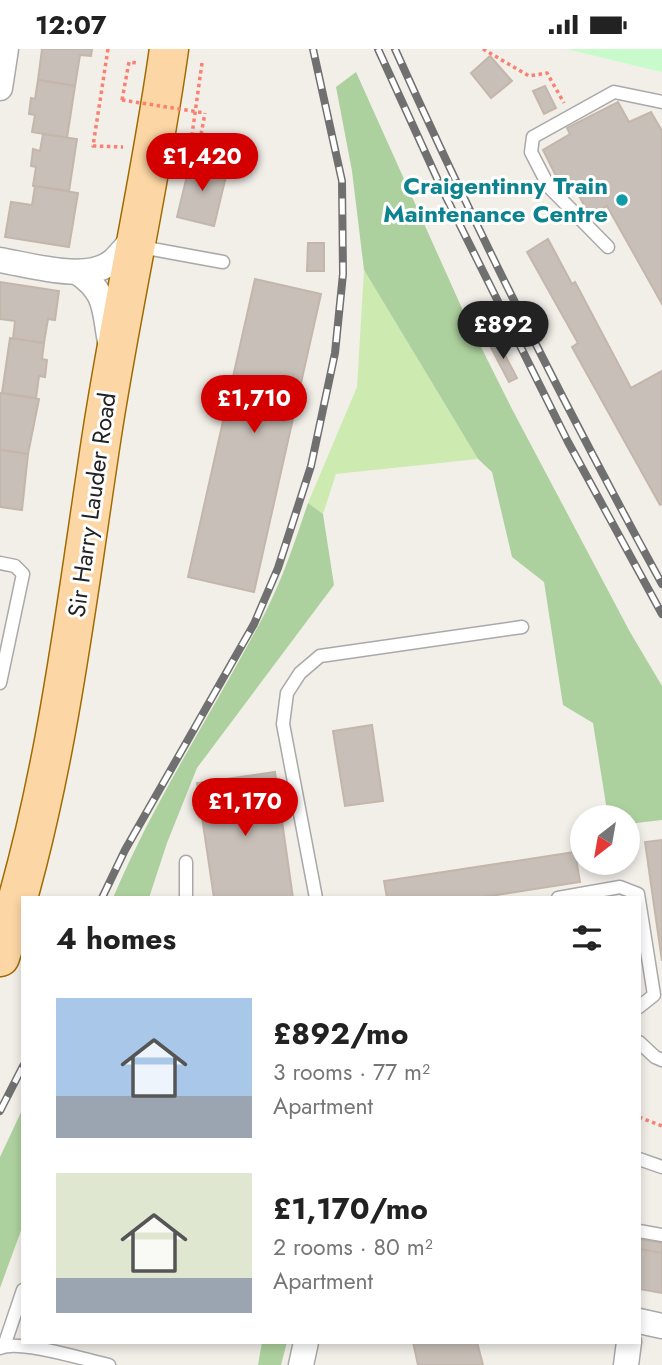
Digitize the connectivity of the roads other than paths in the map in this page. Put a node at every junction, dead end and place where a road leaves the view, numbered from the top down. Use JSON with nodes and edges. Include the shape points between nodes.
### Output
{"nodes":[{"id":1,"x":6,"y":49,"type":"edge"},
{"id":2,"x":186,"y":56,"type":"edge"},
{"id":3,"x":0,"y":86,"type":"edge"},
{"id":4,"x":662,"y":103,"type":"edge"},
{"id":5,"x":136,"y":239,"type":"junction"},
{"id":6,"x":608,"y":247,"type":"dead end"},
{"id":7,"x":0,"y":260,"type":"edge"},
{"id":8,"x":223,"y":262,"type":"dead end"},
{"id":9,"x":77,"y":272,"type":"junction"},
{"id":10,"x":114,"y":360,"type":"junction"},
{"id":11,"x":0,"y":563,"type":"edge"},
{"id":12,"x":522,"y":627,"type":"dead end"},
{"id":13,"x":0,"y":683,"type":"edge"},
{"id":14,"x":186,"y":862,"type":"dead end"},
{"id":15,"x":186,"y":896,"type":"edge"},
{"id":16,"x":316,"y":896,"type":"edge"},
{"id":17,"x":569,"y":896,"type":"edge"},
{"id":18,"x":638,"y":896,"type":"edge"},
{"id":19,"x":641,"y":909,"type":"edge"},
{"id":20,"x":0,"y":957,"type":"edge"},
{"id":21,"x":658,"y":994,"type":"edge"},
{"id":22,"x":641,"y":1006,"type":"edge"},
{"id":23,"x":641,"y":1044,"type":"edge"},
{"id":24,"x":662,"y":1059,"type":"edge"},
{"id":25,"x":641,"y":1161,"type":"edge"},
{"id":26,"x":662,"y":1167,"type":"edge"},
{"id":27,"x":641,"y":1231,"type":"edge"},
{"id":28,"x":662,"y":1235,"type":"edge"},
{"id":29,"x":21,"y":1295,"type":"edge"},
{"id":30,"x":641,"y":1321,"type":"edge"},
{"id":31,"x":662,"y":1326,"type":"edge"},
{"id":32,"x":306,"y":1344,"type":"edge"},
{"id":33,"x":629,"y":1344,"type":"edge"},
{"id":34,"x":2,"y":1347,"type":"edge"},
{"id":35,"x":109,"y":1365,"type":"edge"},
{"id":36,"x":301,"y":1365,"type":"edge"},
{"id":37,"x":626,"y":1365,"type":"edge"}],
"edges":[{"from":1,"to":3,"type":"street"},
{"from":2,"to":5,"type":"main road","name":"Sir Harry Lauder Road"},
{"from":4,"to":6,"type":"lane","via":[[614,92],[533,137],[531,152],[549,187]]},
{"from":5,"to":8,"type":"lane"},
{"from":5,"to":9,"type":"street","via":[[113,262]]},
{"from":5,"to":10,"type":"main road","name":"Sir Harry Lauder Road"},
{"from":7,"to":9,"type":"street"},
{"from":9,"to":10,"type":"street","via":[[102,295]]},
{"from":10,"to":20,"type":"main road","name":"Sir Harry Lauder Road","via":[[65,684],[24,879]]},
{"from":11,"to":13,"type":"lane","via":[[15,566],[23,574]]},
{"from":12,"to":16,"type":"lane","via":[[320,656],[300,673],[287,693],[284,724]]},
{"from":14,"to":15,"type":"lane"},
{"from":17,"to":18,"type":"lane","via":[[620,887]]},
{"from":19,"to":21,"type":"lane"},
{"from":21,"to":22,"type":"lane"},
{"from":23,"to":24,"type":"lane"},
{"from":25,"to":26,"type":"lane"},
{"from":27,"to":28,"type":"lane"},
{"from":29,"to":34,"type":"lane"},
{"from":30,"to":31,"type":"street"},
{"from":32,"to":36,"type":"street"},
{"from":33,"to":37,"type":"street"},
{"from":34,"to":35,"type":"lane","via":[[27,1346]]}]}
